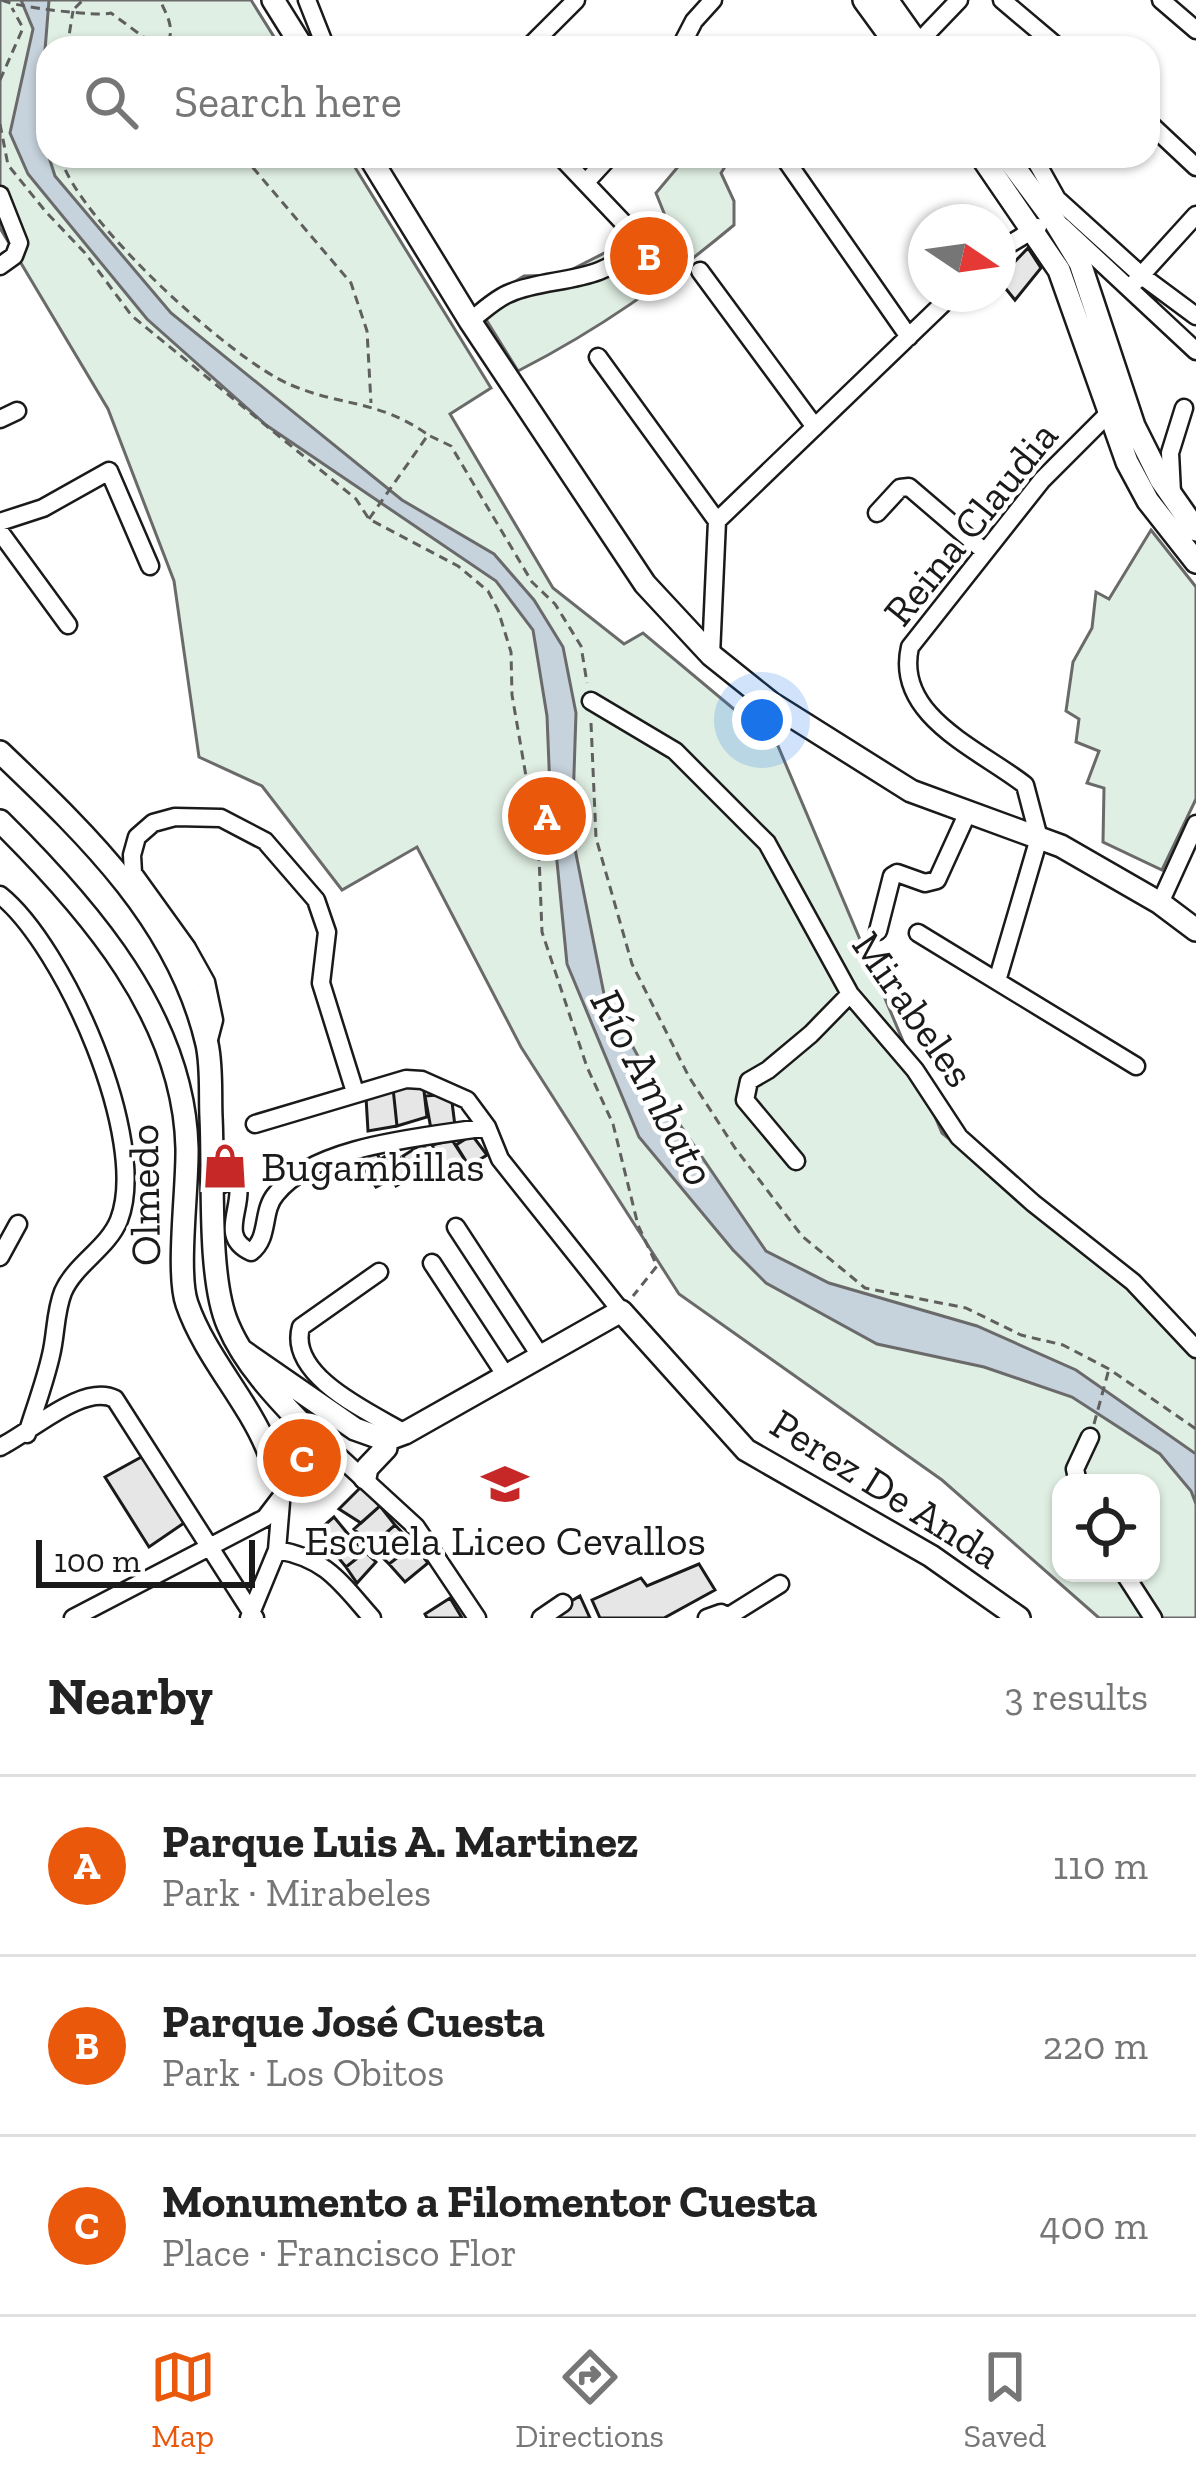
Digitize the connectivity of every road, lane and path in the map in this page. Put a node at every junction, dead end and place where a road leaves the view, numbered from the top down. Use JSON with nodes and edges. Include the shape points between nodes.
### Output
{"nodes":[{"id":1,"x":2,"y":0,"type":"edge"},
{"id":2,"x":83,"y":0,"type":"edge"},
{"id":3,"x":160,"y":0,"type":"edge"},
{"id":4,"x":274,"y":0,"type":"edge"},
{"id":5,"x":307,"y":0,"type":"edge"},
{"id":6,"x":576,"y":0,"type":"edge"},
{"id":7,"x":713,"y":0,"type":"edge"},
{"id":8,"x":864,"y":0,"type":"edge"},
{"id":9,"x":887,"y":0,"type":"edge"},
{"id":10,"x":959,"y":0,"type":"edge"},
{"id":11,"x":1002,"y":0,"type":"edge"},
{"id":12,"x":1161,"y":0,"type":"edge"},
{"id":13,"x":11,"y":6,"type":"junction"},
{"id":14,"x":74,"y":10,"type":"junction"},
{"id":15,"x":1196,"y":31,"type":"edge"},
{"id":16,"x":70,"y":36,"type":"edge"},
{"id":17,"x":138,"y":36,"type":"edge"},
{"id":18,"x":171,"y":36,"type":"edge"},
{"id":19,"x":296,"y":36,"type":"edge"},
{"id":20,"x":321,"y":36,"type":"edge"},
{"id":21,"x":540,"y":36,"type":"edge"},
{"id":22,"x":686,"y":36,"type":"edge"},
{"id":23,"x":902,"y":36,"type":"edge"},
{"id":24,"x":907,"y":36,"type":"edge"},
{"id":25,"x":924,"y":36,"type":"edge"},
{"id":26,"x":1045,"y":36,"type":"edge"},
{"id":27,"x":0,"y":80,"type":"edge"},
{"id":28,"x":0,"y":124,"type":"edge"},
{"id":29,"x":1160,"y":133,"type":"edge"},
{"id":30,"x":1196,"y":166,"type":"edge"},
{"id":31,"x":67,"y":168,"type":"edge"},
{"id":32,"x":253,"y":168,"type":"edge"},
{"id":33,"x":376,"y":168,"type":"edge"},
{"id":34,"x":573,"y":168,"type":"edge"},
{"id":35,"x":599,"y":168,"type":"edge"},
{"id":36,"x":791,"y":168,"type":"edge"},
{"id":37,"x":989,"y":168,"type":"edge"},
{"id":38,"x":1015,"y":168,"type":"edge"},
{"id":39,"x":1040,"y":168,"type":"edge"},
{"id":40,"x":587,"y":181,"type":"junction"},
{"id":41,"x":0,"y":195,"type":"edge"},
{"id":42,"x":1196,"y":215,"type":"edge"},
{"id":43,"x":1055,"y":222,"type":"junction"},
{"id":44,"x":1031,"y":229,"type":"junction"},
{"id":45,"x":1016,"y":239,"type":"edge"},
{"id":46,"x":0,"y":266,"type":"edge"},
{"id":47,"x":700,"y":271,"type":"dead end"},
{"id":48,"x":1136,"y":282,"type":"junction"},
{"id":49,"x":935,"y":312,"type":"edge"},
{"id":50,"x":1196,"y":316,"type":"edge"},
{"id":51,"x":470,"y":321,"type":"junction"},
{"id":52,"x":909,"y":337,"type":"junction"},
{"id":53,"x":1196,"y":351,"type":"edge"},
{"id":54,"x":598,"y":357,"type":"dead end"},
{"id":55,"x":370,"y":405,"type":"junction"},
{"id":56,"x":1184,"y":408,"type":"dead end"},
{"id":57,"x":1108,"y":414,"type":"junction"},
{"id":58,"x":815,"y":427,"type":"junction"},
{"id":59,"x":428,"y":435,"type":"junction"},
{"id":60,"x":1173,"y":500,"type":"junction"},
{"id":61,"x":877,"y":513,"type":"dead end"},
{"id":62,"x":370,"y":519,"type":"junction"},
{"id":63,"x":717,"y":521,"type":"junction"},
{"id":64,"x":0,"y":523,"type":"edge"},
{"id":65,"x":1196,"y":530,"type":"edge"},
{"id":66,"x":0,"y":532,"type":"edge"},
{"id":67,"x":985,"y":552,"type":"junction"},
{"id":68,"x":1196,"y":562,"type":"edge"},
{"id":69,"x":149,"y":566,"type":"dead end"},
{"id":70,"x":68,"y":625,"type":"dead end"},
{"id":71,"x":710,"y":655,"type":"junction"},
{"id":72,"x":590,"y":701,"type":"junction"},
{"id":73,"x":0,"y":752,"type":"edge"},
{"id":74,"x":968,"y":812,"type":"junction"},
{"id":75,"x":0,"y":821,"type":"edge"},
{"id":76,"x":1196,"y":824,"type":"edge"},
{"id":77,"x":1039,"y":838,"type":"junction"},
{"id":78,"x":0,"y":895,"type":"edge"},
{"id":79,"x":1160,"y":903,"type":"junction"},
{"id":80,"x":1196,"y":930,"type":"edge"},
{"id":81,"x":878,"y":931,"type":"dead end"},
{"id":82,"x":918,"y":933,"type":"dead end"},
{"id":83,"x":997,"y":981,"type":"junction"},
{"id":84,"x":850,"y":994,"type":"junction"},
{"id":85,"x":207,"y":1047,"type":"junction"},
{"id":86,"x":1136,"y":1066,"type":"dead end"},
{"id":87,"x":355,"y":1092,"type":"junction"},
{"id":88,"x":255,"y":1124,"type":"dead end"},
{"id":89,"x":487,"y":1127,"type":"junction"},
{"id":90,"x":796,"y":1161,"type":"dead end"},
{"id":91,"x":215,"y":1187,"type":"junction"},
{"id":92,"x":18,"y":1224,"type":"dead end"},
{"id":93,"x":456,"y":1226,"type":"dead end"},
{"id":94,"x":0,"y":1257,"type":"edge"},
{"id":95,"x":432,"y":1263,"type":"dead end"},
{"id":96,"x":379,"y":1272,"type":"dead end"},
{"id":97,"x":620,"y":1312,"type":"junction"},
{"id":98,"x":1196,"y":1349,"type":"edge"},
{"id":99,"x":241,"y":1350,"type":"junction"},
{"id":100,"x":541,"y":1357,"type":"junction"},
{"id":101,"x":1109,"y":1369,"type":"junction"},
{"id":102,"x":506,"y":1376,"type":"junction"},
{"id":103,"x":308,"y":1427,"type":"junction"},
{"id":104,"x":355,"y":1429,"type":"junction"},
{"id":105,"x":1196,"y":1429,"type":"edge"},
{"id":106,"x":405,"y":1433,"type":"junction"},
{"id":107,"x":27,"y":1434,"type":"junction"},
{"id":108,"x":1090,"y":1437,"type":"joint"},
{"id":109,"x":0,"y":1447,"type":"edge"},
{"id":110,"x":332,"y":1448,"type":"junction"},
{"id":111,"x":386,"y":1448,"type":"junction"},
{"id":112,"x":273,"y":1462,"type":"junction"},
{"id":113,"x":1076,"y":1474,"type":"edge"},
{"id":114,"x":365,"y":1478,"type":"junction"},
{"id":115,"x":286,"y":1492,"type":"junction"},
{"id":116,"x":209,"y":1546,"type":"junction"},
{"id":117,"x":277,"y":1550,"type":"junction"},
{"id":118,"x":1130,"y":1582,"type":"edge"},
{"id":119,"x":780,"y":1584,"type":"dead end"},
{"id":120,"x":563,"y":1603,"type":"dead end"},
{"id":121,"x":722,"y":1616,"type":"edge"},
{"id":122,"x":253,"y":1617,"type":"edge"},
{"id":123,"x":73,"y":1618,"type":"edge"},
{"id":124,"x":372,"y":1618,"type":"edge"},
{"id":125,"x":477,"y":1618,"type":"edge"},
{"id":126,"x":541,"y":1618,"type":"edge"},
{"id":127,"x":1019,"y":1618,"type":"edge"},
{"id":128,"x":1153,"y":1618,"type":"edge"}],
"edges":[{"from":1,"to":13,"type":"path"},
{"from":2,"to":14,"type":"path"},
{"from":3,"to":18,"type":"path"},
{"from":4,"to":19,"type":"main road"},
{"from":5,"to":20,"type":"street"},
{"from":6,"to":21,"type":"street"},
{"from":7,"to":22,"type":"street"},
{"from":8,"to":23,"type":"main road"},
{"from":9,"to":24,"type":"main road"},
{"from":10,"to":25,"type":"street"},
{"from":11,"to":26,"type":"street"},
{"from":12,"to":15,"type":"street"},
{"from":13,"to":14,"type":"path"},
{"from":13,"to":27,"type":"path","via":[[23,28]]},
{"from":14,"to":16,"type":"path"},
{"from":14,"to":17,"type":"path","via":[[111,13]]},
{"from":28,"to":62,"type":"path","via":[[8,165],[132,316],[356,499]]},
{"from":29,"to":30,"type":"street"},
{"from":31,"to":55,"type":"path","via":[[133,260],[256,369]]},
{"from":32,"to":55,"type":"path","via":[[351,283],[367,331]]},
{"from":33,"to":51,"type":"main road"},
{"from":34,"to":40,"type":"street"},
{"from":35,"to":40,"type":"street"},
{"from":36,"to":52,"type":"street"},
{"from":37,"to":44,"type":"main road"},
{"from":38,"to":43,"type":"main road"},
{"from":39,"to":48,"type":"street","via":[[1058,200]]},
{"from":40,"to":51,"type":"street","via":[[635,235],[626,256],[558,284],[509,293]]},
{"from":41,"to":46,"type":"street","via":[[19,243]]},
{"from":42,"to":48,"type":"street"},
{"from":43,"to":44,"type":"street"},
{"from":43,"to":48,"type":"street"},
{"from":43,"to":60,"type":"main road","via":[[1080,262],[1134,426]]},
{"from":44,"to":45,"type":"street"},
{"from":44,"to":57,"type":"main road","via":[[1059,270]]},
{"from":47,"to":58,"type":"street"},
{"from":48,"to":50,"type":"street"},
{"from":48,"to":53,"type":"street"},
{"from":49,"to":52,"type":"street"},
{"from":51,"to":71,"type":"main road","via":[[645,584]]},
{"from":52,"to":58,"type":"street"},
{"from":54,"to":63,"type":"street"},
{"from":55,"to":59,"type":"path"},
{"from":56,"to":60,"type":"street","via":[[1170,453]]},
{"from":57,"to":67,"type":"street","name":"Reina Claudia"},
{"from":57,"to":68,"type":"main road","via":[[1148,500]]},
{"from":58,"to":63,"type":"street"},
{"from":59,"to":62,"type":"path"},
{"from":59,"to":72,"type":"path","via":[[451,446],[532,582],[581,646]]},
{"from":60,"to":65,"type":"main road"},
{"from":61,"to":67,"type":"street","via":[[908,487]]},
{"from":62,"to":97,"type":"path","via":[[458,566],[498,610],[532,812],[543,836],[542,932],[657,1266]]},
{"from":63,"to":71,"type":"street"},
{"from":64,"to":69,"type":"street","via":[[110,471]]},
{"from":66,"to":70,"type":"street"},
{"from":67,"to":77,"type":"street","name":"Reina Claudia","via":[[910,647],[905,670],[934,720],[1025,785]]},
{"from":71,"to":74,"type":"main road","via":[[866,765]]},
{"from":72,"to":84,"type":"street","name":"Mirabeles","via":[[675,751],[767,843]]},
{"from":72,"to":101,"type":"path","via":[[596,838],[632,964],[689,1077],[802,1236],[865,1288],[966,1308]]},
{"from":73,"to":85,"type":"main road","via":[[88,836],[136,897],[182,966]]},
{"from":74,"to":77,"type":"main road"},
{"from":74,"to":81,"type":"street","via":[[937,880],[892,876]]},
{"from":75,"to":112,"type":"main road","name":"Olmedo","via":[[103,934],[169,1052],[187,1145],[186,1301]]},
{"from":76,"to":79,"type":"street"},
{"from":77,"to":79,"type":"main road"},
{"from":77,"to":83,"type":"street"},
{"from":78,"to":107,"type":"street","via":[[47,947],[81,1013],[108,1088],[125,1172],[118,1222],[63,1293]]},
{"from":79,"to":80,"type":"main road"},
{"from":82,"to":83,"type":"street"},
{"from":83,"to":86,"type":"street"},
{"from":84,"to":90,"type":"street","via":[[745,1090]]},
{"from":84,"to":98,"type":"street","name":"Mirabeles","via":[[959,1136],[1133,1282]]},
{"from":85,"to":87,"type":"street","via":[[214,1020],[206,982],[133,873],[137,837],[175,817],[220,818],[265,841],[316,900],[327,932],[321,983]]},
{"from":85,"to":91,"type":"main road"},
{"from":87,"to":88,"type":"street"},
{"from":87,"to":89,"type":"street","via":[[422,1080],[467,1100]]},
{"from":89,"to":91,"type":"street","via":[[357,1150],[304,1170],[270,1202],[262,1240],[251,1252],[233,1236],[242,1190],[229,1181]]},
{"from":89,"to":97,"type":"street","via":[[500,1159]]},
{"from":91,"to":99,"type":"main road","via":[[217,1292]]},
{"from":92,"to":94,"type":"street"},
{"from":93,"to":100,"type":"street"},
{"from":95,"to":102,"type":"street"},
{"from":96,"to":106,"type":"street","via":[[301,1327],[297,1340],[330,1389]]},
{"from":97,"to":100,"type":"main road"},
{"from":97,"to":127,"type":"main road","name":"Perez De Anda","via":[[746,1450],[931,1556]]},
{"from":99,"to":103,"type":"main road"},
{"from":99,"to":104,"type":"main road"},
{"from":100,"to":102,"type":"main road"},
{"from":101,"to":105,"type":"path"},
{"from":101,"to":108,"type":"path"},
{"from":102,"to":106,"type":"main road"},
{"from":103,"to":104,"type":"main road"},
{"from":103,"to":110,"type":"main road"},
{"from":103,"to":112,"type":"main road","via":[[280,1437]]},
{"from":104,"to":106,"type":"main road","via":[[378,1439]]},
{"from":106,"to":111,"type":"main road"},
{"from":107,"to":109,"type":"street"},
{"from":107,"to":116,"type":"street","via":[[83,1397],[111,1396]]},
{"from":108,"to":113,"type":"street"},
{"from":110,"to":111,"type":"main road","via":[[347,1437]]},
{"from":110,"to":114,"type":"street"},
{"from":110,"to":115,"type":"main road","via":[[322,1480]]},
{"from":111,"to":114,"type":"main road"},
{"from":112,"to":115,"type":"main road"},
{"from":114,"to":125,"type":"street","via":[[416,1527]]},
{"from":115,"to":116,"type":"street","via":[[265,1519]]},
{"from":115,"to":117,"type":"street"},
{"from":116,"to":122,"type":"street"},
{"from":116,"to":123,"type":"street"},
{"from":117,"to":122,"type":"street"},
{"from":117,"to":124,"type":"street","via":[[326,1566]]},
{"from":118,"to":128,"type":"street"},
{"from":119,"to":121,"type":"street"},
{"from":120,"to":126,"type":"street"}]}
